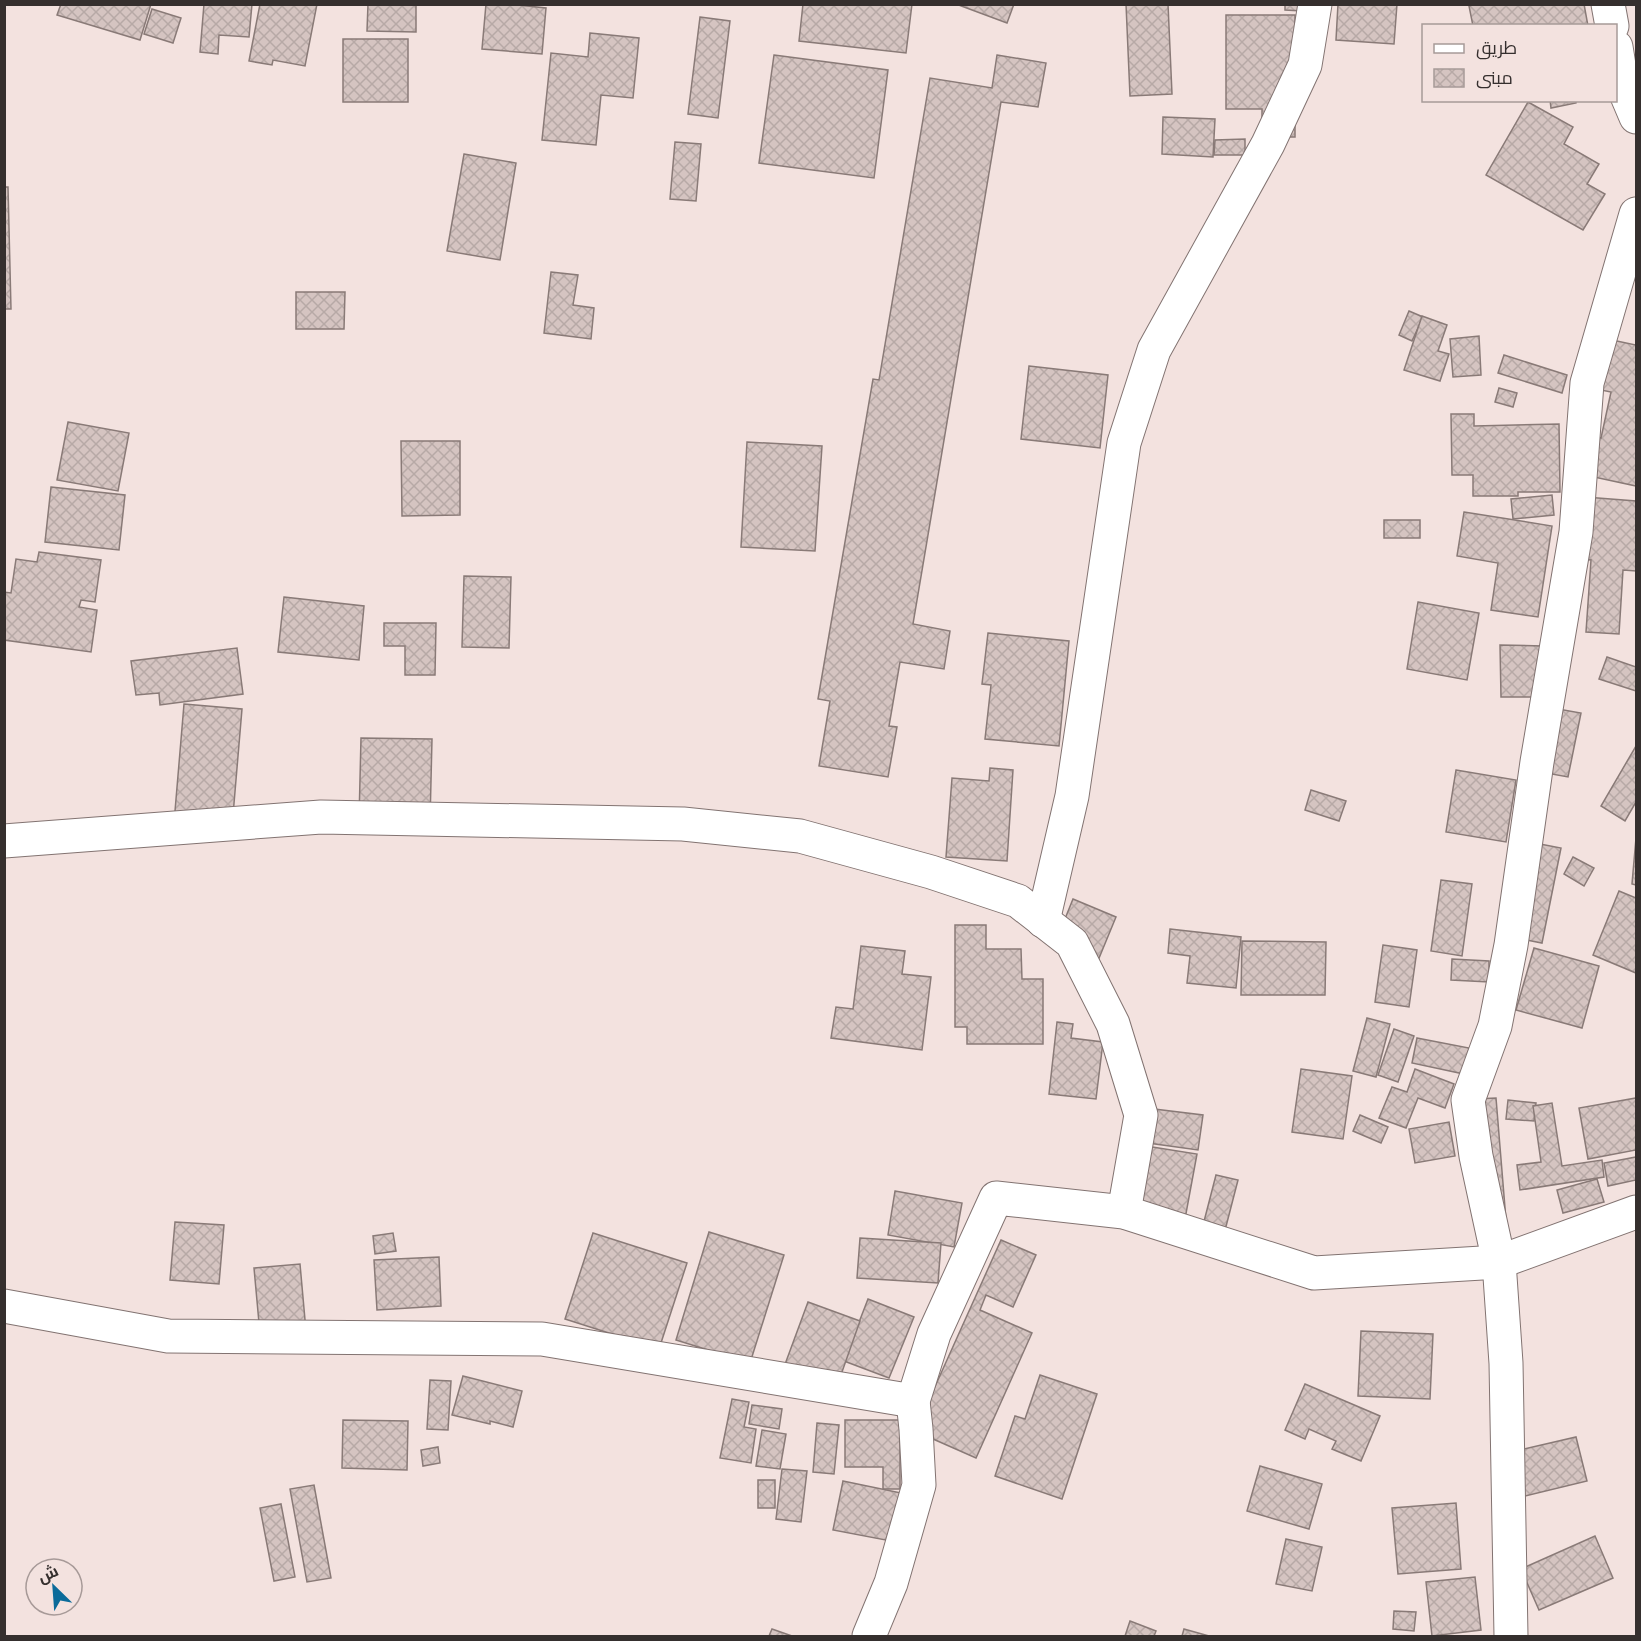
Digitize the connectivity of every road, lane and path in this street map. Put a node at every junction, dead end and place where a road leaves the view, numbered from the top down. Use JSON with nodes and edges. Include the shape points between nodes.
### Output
{"nodes":[{"id":1,"x":1315,"y":4,"type":"edge"},
{"id":2,"x":1608,"y":4,"type":"edge"},
{"id":3,"x":1612,"y":24,"type":"edge"},
{"id":4,"x":1617,"y":53,"type":"edge"},
{"id":5,"x":1636,"y":117,"type":"edge"},
{"id":6,"x":1636,"y":214,"type":"edge"},
{"id":7,"x":4,"y":840,"type":"edge"},
{"id":8,"x":1043,"y":921,"type":"junction"},
{"id":9,"x":1124,"y":1212,"type":"junction"},
{"id":10,"x":1636,"y":1212,"type":"edge"},
{"id":11,"x":1498,"y":1262,"type":"junction"},
{"id":12,"x":4,"y":1306,"type":"edge"},
{"id":13,"x":913,"y":1401,"type":"junction"},
{"id":14,"x":869,"y":1636,"type":"edge"},
{"id":15,"x":1511,"y":1636,"type":"edge"}],
"edges":[{"from":1,"to":8,"type":"street","via":[[1305,65],[1268,144],[1154,350],[1124,443],[1072,796]]},
{"from":2,"to":3,"type":"street"},
{"from":4,"to":5,"type":"street","via":[[1622,84]]},
{"from":6,"to":11,"type":"street","via":[[1587,382],[1576,532],[1511,945],[1495,1026],[1468,1100]]},
{"from":7,"to":8,"type":"street","via":[[321,817],[683,824],[800,836],[1018,901]]},
{"from":8,"to":9,"type":"street","via":[[1072,943],[1113,1024],[1141,1115]]},
{"from":9,"to":11,"type":"street","via":[[1314,1273]]},
{"from":9,"to":13,"type":"street","via":[[996,1198],[934,1334]]},
{"from":10,"to":11,"type":"street"},
{"from":11,"to":15,"type":"street","via":[[1506,1364]]},
{"from":12,"to":13,"type":"street","via":[[168,1336],[542,1339]]},
{"from":13,"to":14,"type":"street","via":[[919,1485],[891,1583]]}]}
